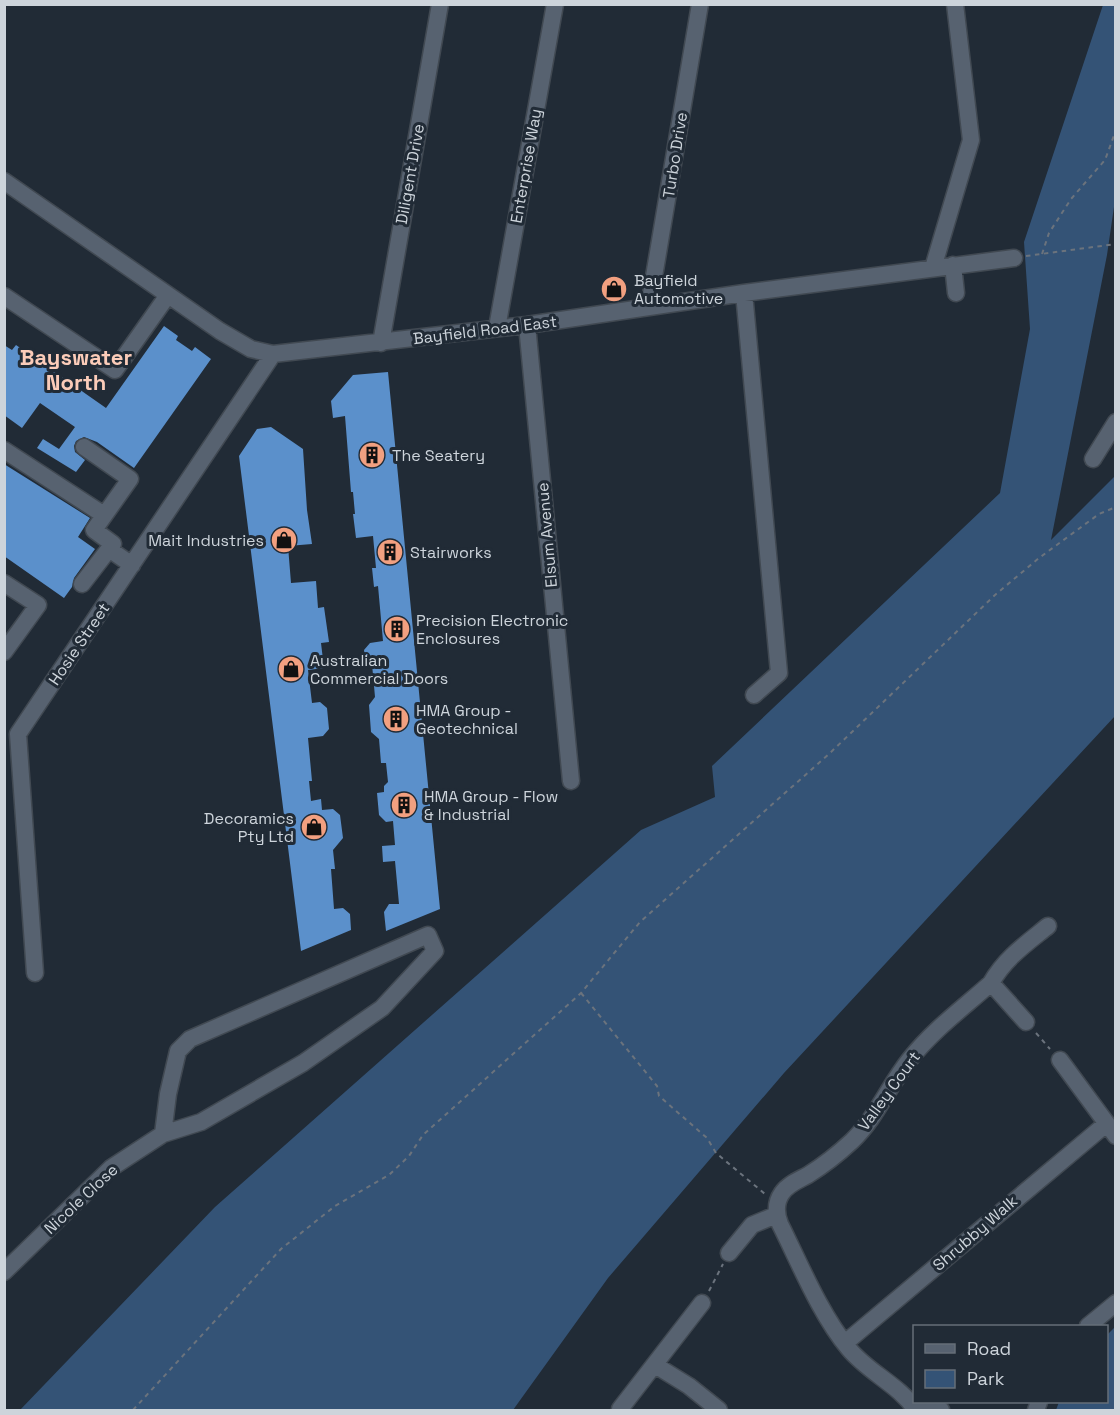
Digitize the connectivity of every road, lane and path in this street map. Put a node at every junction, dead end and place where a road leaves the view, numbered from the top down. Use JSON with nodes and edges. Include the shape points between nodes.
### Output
{"nodes":[{"id":1,"x":440,"y":4,"type":"edge"},
{"id":2,"x":555,"y":4,"type":"edge"},
{"id":3,"x":700,"y":4,"type":"edge"},
{"id":4,"x":955,"y":4,"type":"edge"},
{"id":5,"x":1116,"y":130,"type":"edge"},
{"id":6,"x":4,"y":181,"type":"edge"},
{"id":7,"x":1116,"y":244,"type":"edge"},
{"id":8,"x":1042,"y":254,"type":"junction"},
{"id":9,"x":1014,"y":258,"type":"joint"},
{"id":10,"x":953,"y":265,"type":"junction"},
{"id":11,"x":933,"y":268,"type":"junction"},
{"id":12,"x":744,"y":293,"type":"junction"},
{"id":13,"x":956,"y":293,"type":"dead end"},
{"id":14,"x":168,"y":295,"type":"junction"},
{"id":15,"x":4,"y":296,"type":"edge"},
{"id":16,"x":650,"y":306,"type":"junction"},
{"id":17,"x":527,"y":325,"type":"junction"},
{"id":18,"x":497,"y":328,"type":"junction"},
{"id":19,"x":381,"y":343,"type":"junction"},
{"id":20,"x":273,"y":354,"type":"junction"},
{"id":21,"x":1116,"y":422,"type":"edge"},
{"id":22,"x":84,"y":447,"type":"dead end"},
{"id":23,"x":4,"y":450,"type":"edge"},
{"id":24,"x":1093,"y":459,"type":"dead end"},
{"id":25,"x":1116,"y":507,"type":"edge"},
{"id":26,"x":104,"y":515,"type":"junction"},
{"id":27,"x":109,"y":549,"type":"junction"},
{"id":28,"x":132,"y":565,"type":"junction"},
{"id":29,"x":4,"y":583,"type":"edge"},
{"id":30,"x":82,"y":584,"type":"dead end"},
{"id":31,"x":4,"y":652,"type":"edge"},
{"id":32,"x":754,"y":695,"type":"dead end"},
{"id":33,"x":571,"y":781,"type":"dead end"},
{"id":34,"x":1048,"y":926,"type":"dead end"},
{"id":35,"x":35,"y":973,"type":"dead end"},
{"id":36,"x":991,"y":983,"type":"junction"},
{"id":37,"x":581,"y":993,"type":"junction"},
{"id":38,"x":1026,"y":1022,"type":"joint"},
{"id":39,"x":1060,"y":1060,"type":"joint"},
{"id":40,"x":1111,"y":1130,"type":"edge"},
{"id":41,"x":163,"y":1134,"type":"junction"},
{"id":42,"x":777,"y":1210,"type":"junction"},
{"id":43,"x":729,"y":1253,"type":"joint"},
{"id":44,"x":4,"y":1272,"type":"edge"},
{"id":45,"x":702,"y":1303,"type":"joint"},
{"id":46,"x":1116,"y":1304,"type":"edge"},
{"id":47,"x":1089,"y":1325,"type":"edge"},
{"id":48,"x":845,"y":1343,"type":"junction"},
{"id":49,"x":655,"y":1365,"type":"junction"},
{"id":50,"x":620,"y":1409,"type":"dead end"},
{"id":51,"x":133,"y":1410,"type":"edge"},
{"id":52,"x":719,"y":1410,"type":"edge"},
{"id":53,"x":919,"y":1410,"type":"edge"},
{"id":54,"x":941,"y":1410,"type":"edge"}],
"edges":[{"from":1,"to":19,"type":"street","name":"Diligent Drive"},
{"from":2,"to":18,"type":"street","name":"Enterprise Way"},
{"from":3,"to":16,"type":"street","name":"Turbo Drive"},
{"from":4,"to":11,"type":"street","via":[[971,140]]},
{"from":5,"to":8,"type":"path","via":[[1105,159],[1071,199],[1049,233]]},
{"from":6,"to":14,"type":"street","name":"Bayfield Road East"},
{"from":7,"to":8,"type":"path"},
{"from":8,"to":9,"type":"path"},
{"from":9,"to":10,"type":"street","name":"Bayfield Road East"},
{"from":10,"to":11,"type":"street","name":"Bayfield Road East"},
{"from":10,"to":13,"type":"street"},
{"from":11,"to":12,"type":"street","name":"Bayfield Road East"},
{"from":12,"to":16,"type":"street","name":"Bayfield Road East"},
{"from":12,"to":32,"type":"street","via":[[780,673]]},
{"from":14,"to":15,"type":"street","via":[[116,370]]},
{"from":14,"to":20,"type":"street","name":"Bayfield Road East","via":[[251,349]]},
{"from":16,"to":17,"type":"street","name":"Bayfield Road East"},
{"from":17,"to":18,"type":"street","name":"Bayfield Road East"},
{"from":17,"to":33,"type":"street","name":"Elsum Avenue"},
{"from":18,"to":19,"type":"street","name":"Bayfield Road East"},
{"from":19,"to":20,"type":"street","name":"Bayfield Road East"},
{"from":20,"to":28,"type":"street","name":"Hosie Street"},
{"from":21,"to":24,"type":"street"},
{"from":22,"to":26,"type":"street","via":[[130,479]]},
{"from":23,"to":26,"type":"street"},
{"from":25,"to":37,"type":"path","via":[[1099,514],[1039,558],[995,596],[830,753],[639,922]]},
{"from":26,"to":27,"type":"street","via":[[93,530],[113,544]]},
{"from":27,"to":28,"type":"street"},
{"from":27,"to":30,"type":"street"},
{"from":28,"to":35,"type":"street","name":"Hosie Street","via":[[18,734]]},
{"from":29,"to":31,"type":"street","via":[[38,604]]},
{"from":34,"to":36,"type":"street","name":"Valley Court","via":[[1008,958]]},
{"from":36,"to":38,"type":"street"},
{"from":36,"to":42,"type":"street","name":"Valley Court","via":[[928,1038],[854,1140],[835,1157],[790,1184],[782,1193]]},
{"from":37,"to":42,"type":"path","via":[[657,1086],[658,1096],[707,1138],[716,1153]]},
{"from":37,"to":51,"type":"path","via":[[423,1135],[389,1175],[335,1206],[281,1249]]},
{"from":38,"to":39,"type":"path"},
{"from":39,"to":40,"type":"street","name":"Shrubby Walk"},
{"from":40,"to":48,"type":"street","name":"Shrubby Walk"},
{"from":41,"to":41,"type":"street","name":"Nicole Close","via":[[178,1051],[190,1039],[428,935],[435,951],[382,1008],[303,1063],[201,1122]]},
{"from":41,"to":44,"type":"street","name":"Nicole Close","via":[[111,1168]]},
{"from":42,"to":43,"type":"street","via":[[752,1225]]},
{"from":42,"to":48,"type":"street","via":[[815,1294]]},
{"from":43,"to":45,"type":"path"},
{"from":45,"to":49,"type":"street"},
{"from":46,"to":47,"type":"street"},
{"from":48,"to":53,"type":"street","via":[[865,1366]]},
{"from":49,"to":50,"type":"street"},
{"from":49,"to":52,"type":"street"},
{"from":53,"to":54,"type":"street"}]}
